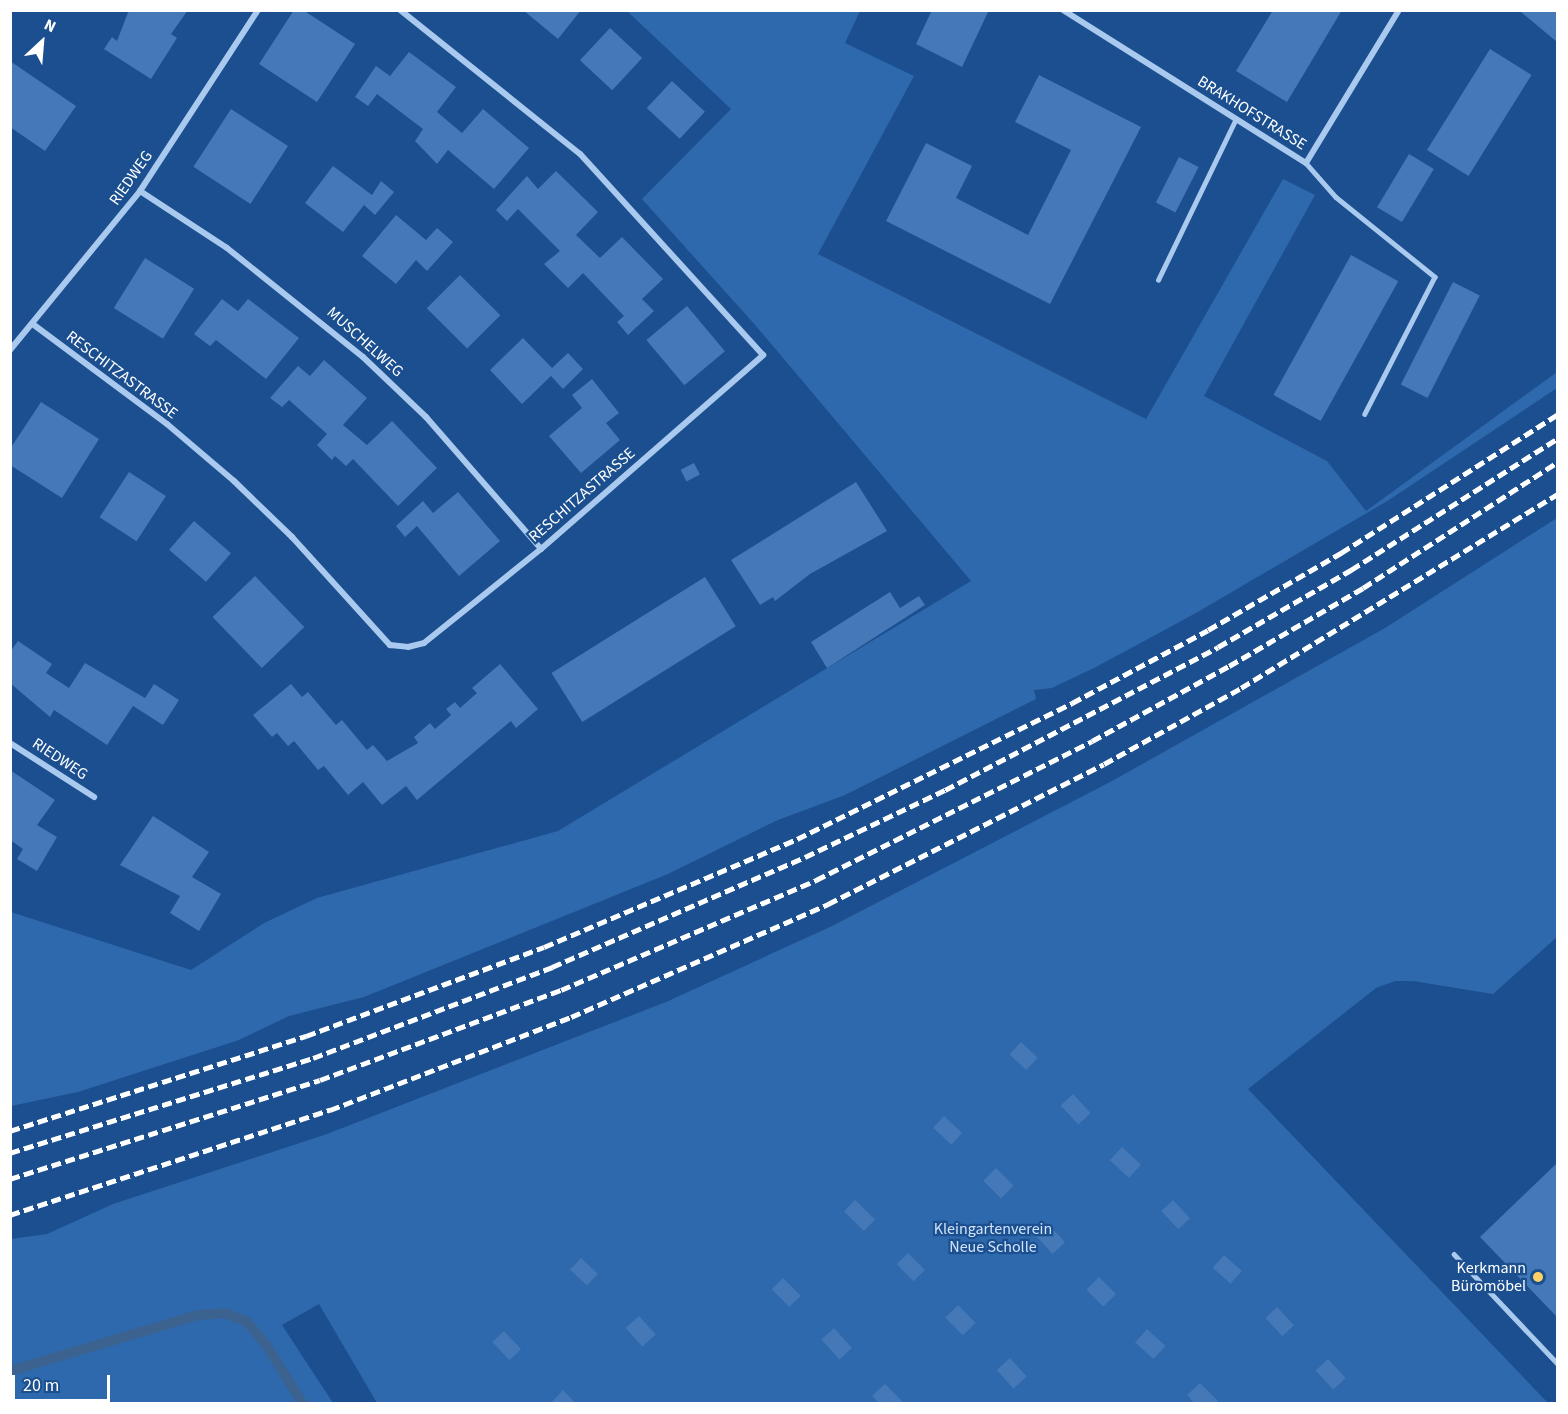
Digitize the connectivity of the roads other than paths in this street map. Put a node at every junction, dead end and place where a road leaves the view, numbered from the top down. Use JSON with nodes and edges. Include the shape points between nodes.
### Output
{"nodes":[{"id":1,"x":258,"y":10,"type":"edge"},
{"id":2,"x":400,"y":10,"type":"edge"},
{"id":3,"x":1063,"y":10,"type":"edge"},
{"id":4,"x":1399,"y":10,"type":"edge"},
{"id":5,"x":1236,"y":119,"type":"junction"},
{"id":6,"x":1306,"y":163,"type":"junction"},
{"id":7,"x":140,"y":191,"type":"junction"},
{"id":8,"x":1158,"y":280,"type":"dead end"},
{"id":9,"x":34,"y":325,"type":"junction"},
{"id":10,"x":10,"y":350,"type":"edge"},
{"id":11,"x":1365,"y":414,"type":"dead end"},
{"id":12,"x":541,"y":549,"type":"junction"},
{"id":13,"x":10,"y":743,"type":"edge"},
{"id":14,"x":94,"y":797,"type":"dead end"},
{"id":15,"x":1454,"y":1254,"type":"dead end"},
{"id":16,"x":1557,"y":1364,"type":"edge"}],
"edges":[{"from":1,"to":7,"type":"street","name":"RIEDWEG"},
{"from":2,"to":12,"type":"street","name":"RESCHITZASTRASSE","via":[[580,154],[763,355]]},
{"from":3,"to":5,"type":"street","name":"BRAKHOFSTRASSE"},
{"from":4,"to":6,"type":"street","name":"BRAKHOFSTRASSE"},
{"from":5,"to":6,"type":"street","name":"BRAKHOFSTRASSE"},
{"from":5,"to":8,"type":"lane"},
{"from":6,"to":11,"type":"lane","via":[[1336,196],[1435,277]]},
{"from":7,"to":9,"type":"street","name":"RIEDWEG"},
{"from":7,"to":12,"type":"street","name":"MUSCHELWEG","via":[[227,248],[363,357],[426,417]]},
{"from":9,"to":10,"type":"street","name":"RIEDWEG"},
{"from":9,"to":12,"type":"street","name":"RESCHITZASTRASSE","via":[[167,424],[234,481],[300,544],[390,645],[424,643]]},
{"from":13,"to":14,"type":"street","name":"RIEDWEG"},
{"from":15,"to":16,"type":"lane"}]}
